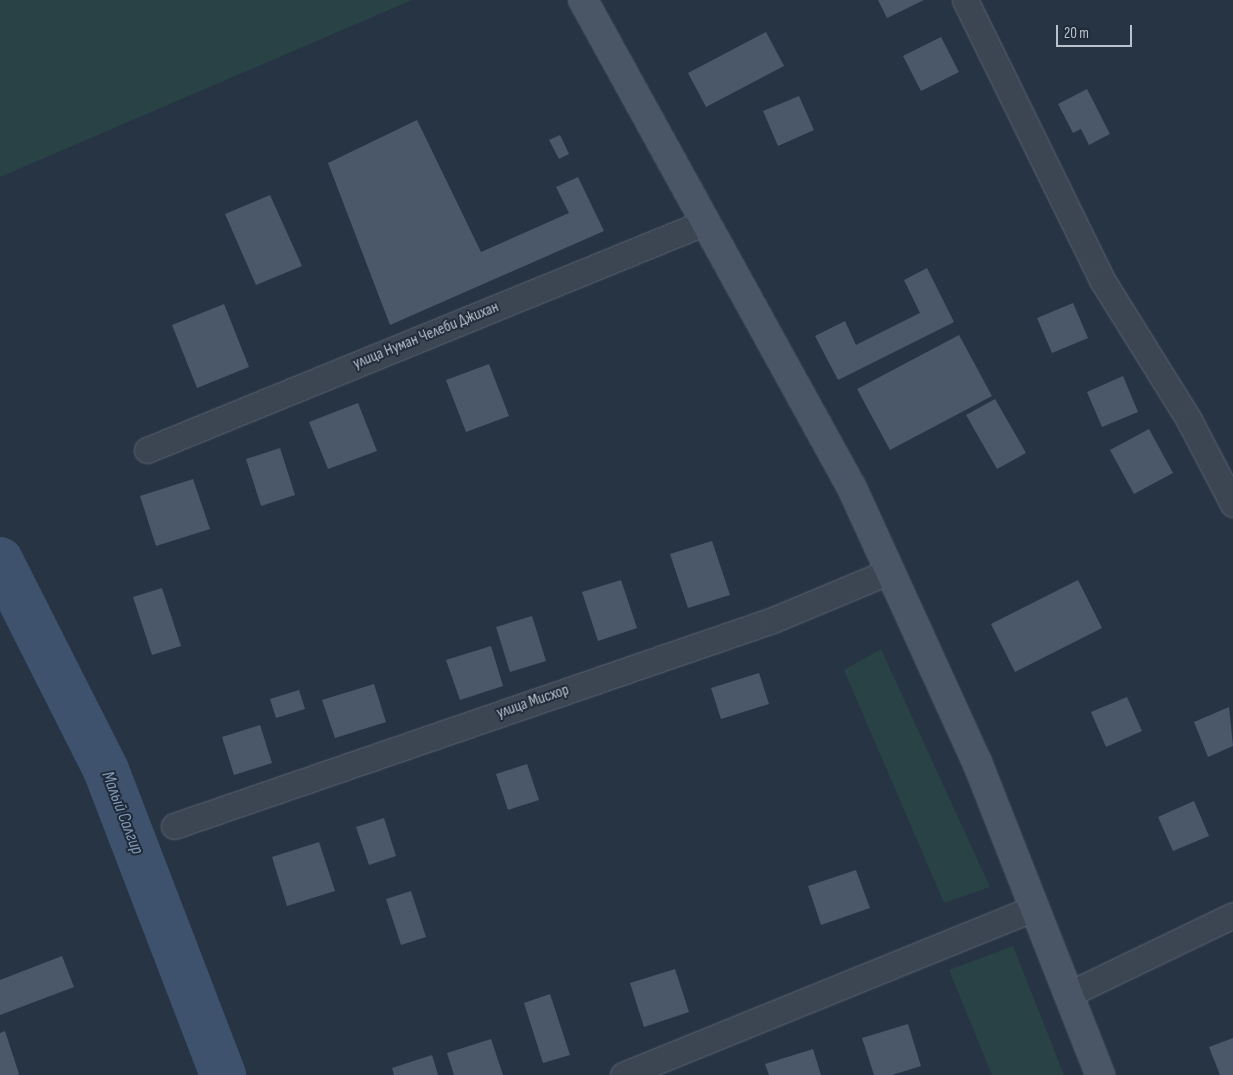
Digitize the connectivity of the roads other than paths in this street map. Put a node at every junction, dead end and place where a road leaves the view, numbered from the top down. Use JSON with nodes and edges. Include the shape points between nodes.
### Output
{"nodes":[{"id":1,"x":582,"y":0,"type":"edge"},
{"id":2,"x":965,"y":0,"type":"edge"},
{"id":3,"x":706,"y":222,"type":"junction"},
{"id":4,"x":147,"y":450,"type":"dead end"},
{"id":5,"x":1233,"y":504,"type":"edge"},
{"id":6,"x":890,"y":571,"type":"junction"},
{"id":7,"x":174,"y":826,"type":"dead end"},
{"id":8,"x":1035,"y":908,"type":"junction"},
{"id":9,"x":1233,"y":915,"type":"edge"},
{"id":10,"x":1069,"y":994,"type":"junction"},
{"id":11,"x":623,"y":1075,"type":"edge"},
{"id":12,"x":1100,"y":1075,"type":"edge"}],
"edges":[{"from":1,"to":3,"type":"main road"},
{"from":2,"to":5,"type":"street","via":[[1102,280],[1189,420]]},
{"from":3,"to":4,"type":"street","name":"улица Нуман Челеби Джихан"},
{"from":3,"to":6,"type":"main road","via":[[852,488]]},
{"from":6,"to":7,"type":"street","name":"улица Мисхор","via":[[773,620]]},
{"from":6,"to":8,"type":"main road","via":[[976,762]]},
{"from":8,"to":10,"type":"main road"},
{"from":8,"to":11,"type":"street"},
{"from":9,"to":10,"type":"street"},
{"from":10,"to":12,"type":"main road"}]}
